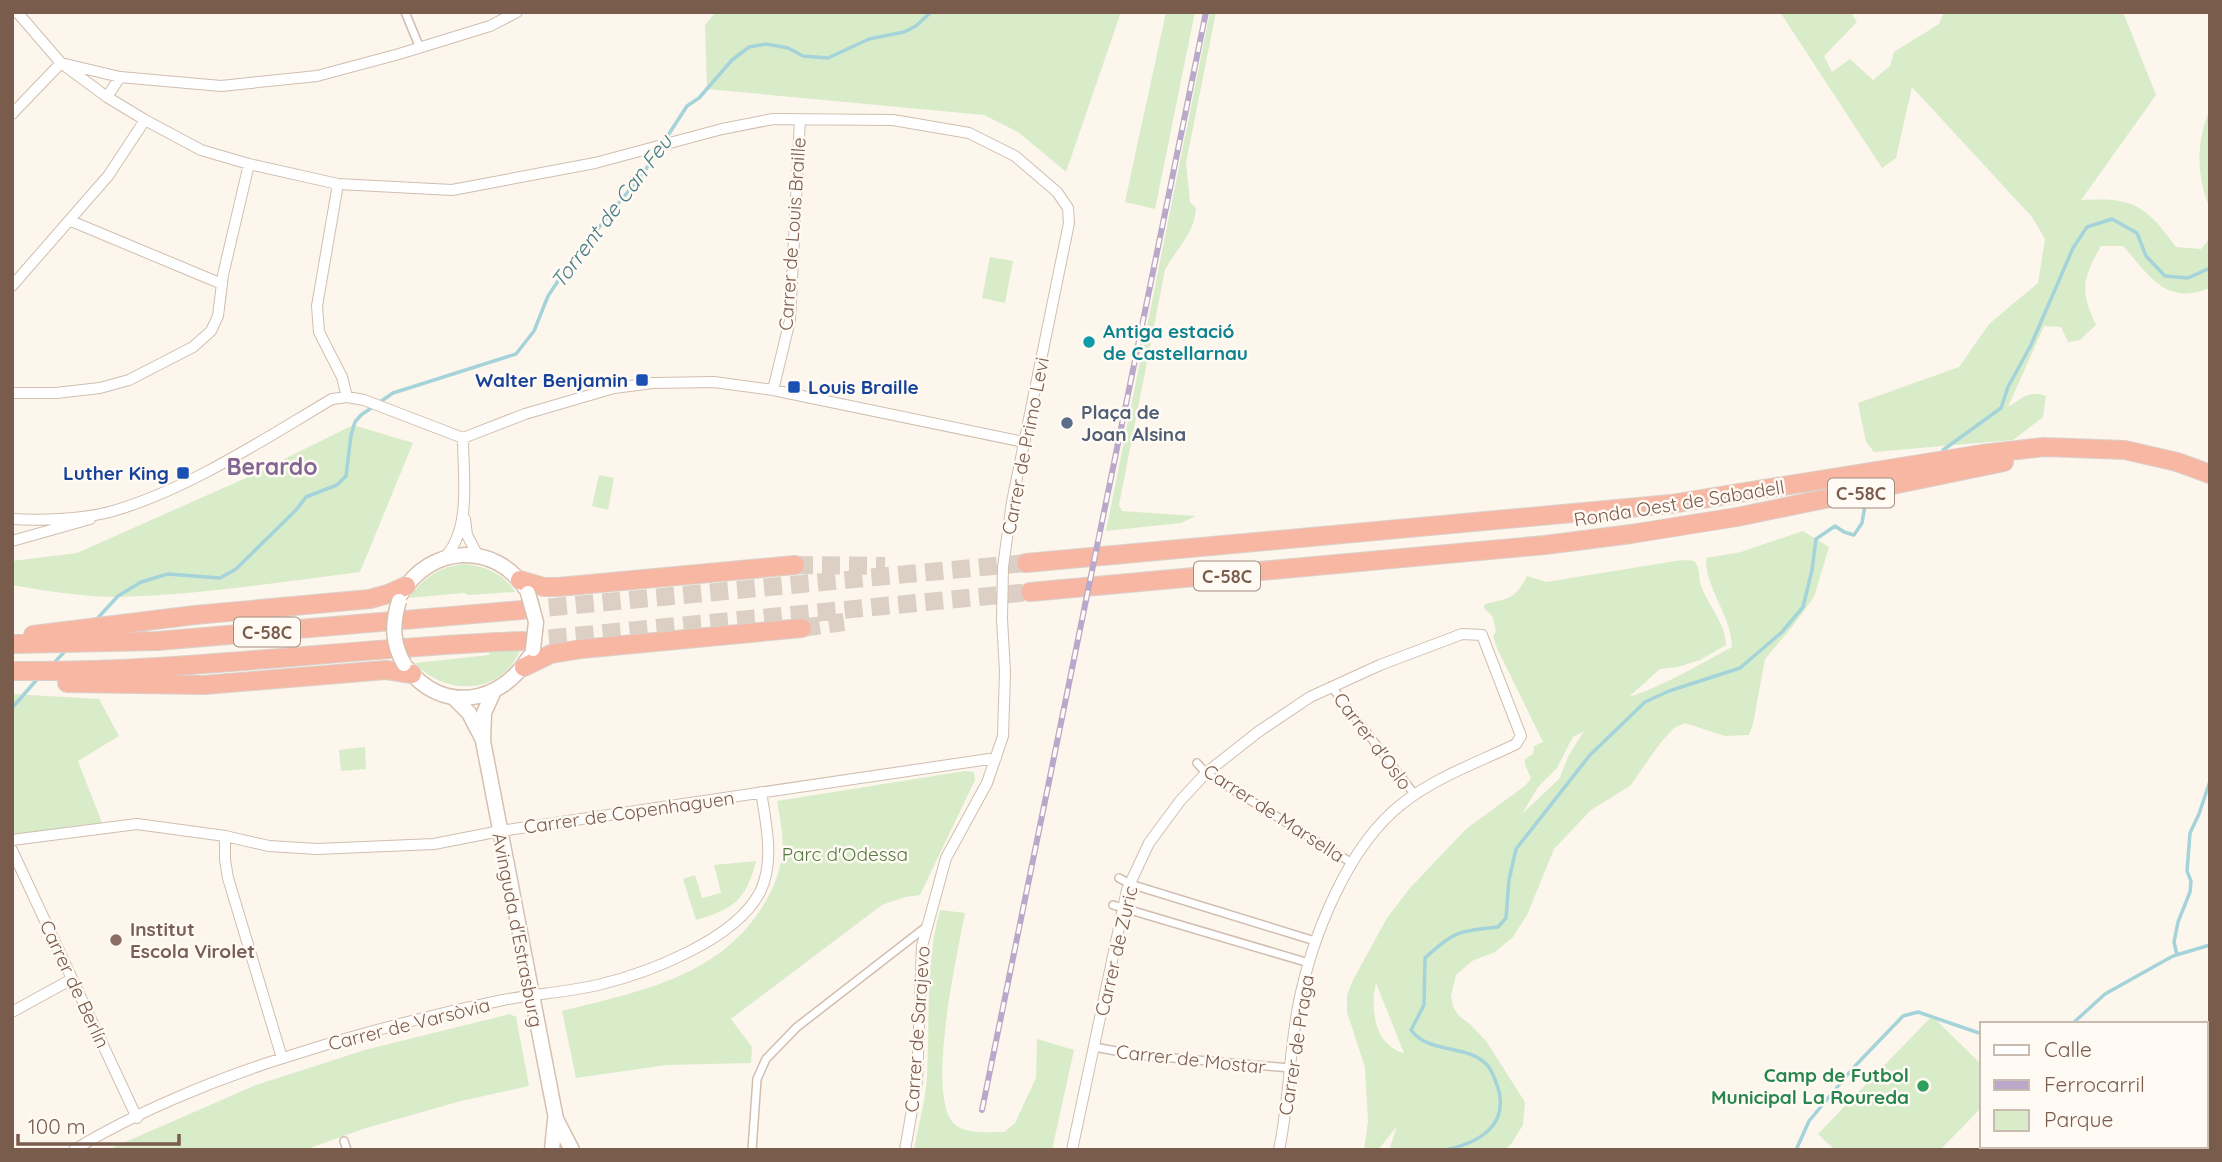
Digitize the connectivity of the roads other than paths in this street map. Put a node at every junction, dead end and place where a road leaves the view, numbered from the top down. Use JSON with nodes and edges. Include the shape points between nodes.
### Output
{"nodes":[{"id":1,"x":17,"y":12,"type":"edge"},
{"id":2,"x":405,"y":12,"type":"edge"},
{"id":3,"x":517,"y":12,"type":"edge"},
{"id":4,"x":420,"y":48,"type":"junction"},
{"id":5,"x":61,"y":63,"type":"junction"},
{"id":6,"x":120,"y":77,"type":"junction"},
{"id":7,"x":107,"y":97,"type":"junction"},
{"id":8,"x":12,"y":114,"type":"edge"},
{"id":9,"x":800,"y":119,"type":"junction"},
{"id":10,"x":145,"y":120,"type":"junction"},
{"id":11,"x":249,"y":164,"type":"junction"},
{"id":12,"x":338,"y":184,"type":"junction"},
{"id":13,"x":71,"y":221,"type":"junction"},
{"id":14,"x":222,"y":284,"type":"junction"},
{"id":15,"x":12,"y":286,"type":"edge"},
{"id":16,"x":773,"y":390,"type":"junction"},
{"id":17,"x":12,"y":394,"type":"edge"},
{"id":18,"x":347,"y":397,"type":"junction"},
{"id":19,"x":463,"y":438,"type":"junction"},
{"id":20,"x":1024,"y":442,"type":"junction"},
{"id":21,"x":2210,"y":474,"type":"edge"},
{"id":22,"x":2210,"y":480,"type":"edge"},
{"id":23,"x":463,"y":505,"type":"junction"},
{"id":24,"x":110,"y":512,"type":"junction"},
{"id":25,"x":12,"y":519,"type":"edge"},
{"id":26,"x":12,"y":541,"type":"edge"},
{"id":27,"x":478,"y":556,"type":"junction"},
{"id":28,"x":444,"y":558,"type":"junction"},
{"id":29,"x":1026,"y":563,"type":"tunnel mouth"},
{"id":30,"x":795,"y":565,"type":"tunnel mouth"},
{"id":31,"x":402,"y":593,"type":"junction"},
{"id":32,"x":1030,"y":593,"type":"tunnel mouth"},
{"id":33,"x":523,"y":595,"type":"junction"},
{"id":34,"x":802,"y":628,"type":"tunnel mouth"},
{"id":35,"x":12,"y":638,"type":"edge"},
{"id":36,"x":12,"y":644,"type":"edge"},
{"id":37,"x":527,"y":645,"type":"junction"},
{"id":38,"x":523,"y":667,"type":"junction"},
{"id":39,"x":408,"y":669,"type":"junction"},
{"id":40,"x":12,"y":672,"type":"edge"},
{"id":41,"x":1005,"y":672,"type":"joint"},
{"id":42,"x":1331,"y":686,"type":"junction"},
{"id":43,"x":493,"y":692,"type":"junction"},
{"id":44,"x":453,"y":696,"type":"junction"},
{"id":45,"x":483,"y":741,"type":"junction"},
{"id":46,"x":1516,"y":744,"type":"joint"},
{"id":47,"x":996,"y":758,"type":"junction"},
{"id":48,"x":1196,"y":763,"type":"dead end"},
{"id":49,"x":1206,"y":773,"type":"junction"},
{"id":50,"x":761,"y":792,"type":"junction"},
{"id":51,"x":1415,"y":795,"type":"junction"},
{"id":52,"x":499,"y":831,"type":"junction"},
{"id":53,"x":225,"y":836,"type":"junction"},
{"id":54,"x":12,"y":840,"type":"edge"},
{"id":55,"x":12,"y":850,"type":"edge"},
{"id":56,"x":1352,"y":863,"type":"junction"},
{"id":57,"x":1119,"y":878,"type":"dead end"},
{"id":58,"x":1130,"y":884,"type":"junction"},
{"id":59,"x":1118,"y":906,"type":"junction"},
{"id":60,"x":926,"y":927,"type":"junction"},
{"id":61,"x":1315,"y":941,"type":"junction"},
{"id":62,"x":1309,"y":963,"type":"junction"},
{"id":63,"x":72,"y":979,"type":"junction"},
{"id":64,"x":531,"y":996,"type":"junction"},
{"id":65,"x":12,"y":1012,"type":"edge"},
{"id":66,"x":1094,"y":1047,"type":"junction"},
{"id":67,"x":282,"y":1058,"type":"junction"},
{"id":68,"x":1290,"y":1068,"type":"junction"},
{"id":69,"x":137,"y":1118,"type":"junction"},
{"id":70,"x":555,"y":1119,"type":"junction"},
{"id":71,"x":344,"y":1141,"type":"dead end"},
{"id":72,"x":74,"y":1150,"type":"edge"},
{"id":73,"x":347,"y":1150,"type":"edge"},
{"id":74,"x":552,"y":1150,"type":"edge"},
{"id":75,"x":572,"y":1150,"type":"edge"},
{"id":76,"x":752,"y":1150,"type":"edge"},
{"id":77,"x":905,"y":1150,"type":"edge"},
{"id":78,"x":1072,"y":1150,"type":"edge"},
{"id":79,"x":1279,"y":1150,"type":"edge"}],
"edges":[{"from":1,"to":5,"type":"street"},
{"from":2,"to":4,"type":"street"},
{"from":3,"to":4,"type":"street","via":[[490,26]]},
{"from":4,"to":6,"type":"street","via":[[317,76],[221,86]]},
{"from":5,"to":6,"type":"street"},
{"from":5,"to":7,"type":"street"},
{"from":5,"to":8,"type":"street"},
{"from":6,"to":7,"type":"street"},
{"from":7,"to":10,"type":"street"},
{"from":9,"to":12,"type":"street","via":[[772,119],[722,129],[595,163],[452,190]]},
{"from":9,"to":16,"type":"street","name":"Carrer de Louis Braille","via":[[790,320]]},
{"from":9,"to":20,"type":"street","name":"Carrer de Primo Levi","via":[[893,120],[968,133],[1015,156],[1066,203],[1069,222]]},
{"from":10,"to":11,"type":"street","via":[[201,150]]},
{"from":10,"to":13,"type":"street"},
{"from":11,"to":12,"type":"street"},
{"from":11,"to":14,"type":"street"},
{"from":12,"to":18,"type":"street","via":[[317,306],[319,332]]},
{"from":13,"to":14,"type":"street"},
{"from":13,"to":15,"type":"street"},
{"from":14,"to":17,"type":"street","via":[[211,331],[192,347],[129,380],[100,388]]},
{"from":16,"to":19,"type":"street","via":[[714,382],[614,388]]},
{"from":16,"to":20,"type":"street"},
{"from":18,"to":19,"type":"street"},
{"from":18,"to":24,"type":"street","via":[[332,399],[221,465]]},
{"from":19,"to":23,"type":"street"},
{"from":20,"to":41,"type":"street","name":"Carrer de Primo Levi","via":[[1003,568]]},
{"from":21,"to":29,"type":"highway","name":"Ronda Oest de Sabadell","number":"C-58C","via":[[2125,450],[2044,447],[1671,504]]},
{"from":22,"to":32,"type":"highway","name":"Ronda Oest de Sabadell","number":"C-58C","via":[[2126,457],[2061,453],[1791,507],[1545,545]]},
{"from":23,"to":27,"type":"street","via":[[467,535]]},
{"from":23,"to":28,"type":"street","via":[[459,535]]},
{"from":24,"to":25,"type":"street"},
{"from":24,"to":26,"type":"street"},
{"from":27,"to":28,"type":"main road"},
{"from":27,"to":33,"type":"main road","via":[[495,562]]},
{"from":28,"to":31,"type":"main road","via":[[415,575]]},
{"from":30,"to":33,"type":"highway","via":[[544,587]]},
{"from":31,"to":35,"type":"highway"},
{"from":31,"to":39,"type":"main road","bridge":true,"via":[[393,623],[395,641]]},
{"from":33,"to":36,"type":"highway","number":"C-58C","via":[[185,639]]},
{"from":33,"to":37,"type":"main road","bridge":true,"via":[[536,622]]},
{"from":34,"to":38,"type":"highway","via":[[581,649],[551,654]]},
{"from":37,"to":38,"type":"main road"},
{"from":37,"to":40,"type":"highway","number":"C-58C","via":[[447,644],[126,670]]},
{"from":38,"to":43,"type":"main road"},
{"from":39,"to":40,"type":"highway","via":[[204,685],[61,683]]},
{"from":39,"to":44,"type":"main road","via":[[435,692]]},
{"from":41,"to":47,"type":"street","name":"Carrer de Sarajevo","via":[[1003,736]]},
{"from":42,"to":46,"type":"street","name":"Carrer de Zuric","via":[[1462,634],[1482,635],[1521,736]]},
{"from":42,"to":49,"type":"street","name":"Carrer de Zuric","via":[[1258,732]]},
{"from":42,"to":51,"type":"street","name":"Carrer d'Oslo"},
{"from":43,"to":44,"type":"main road"},
{"from":43,"to":45,"type":"main road","name":"Avinguda d'Estrasburg","via":[[484,713]]},
{"from":44,"to":45,"type":"main road","name":"Avinguda d'Estrasburg","via":[[469,713]]},
{"from":45,"to":52,"type":"main road","name":"Avinguda d'Estrasburg"},
{"from":46,"to":51,"type":"street","name":"Carrer de Praga"},
{"from":47,"to":50,"type":"street","name":"Carrer de Copenhaguen"},
{"from":47,"to":60,"type":"street","name":"Carrer de Sarajevo","via":[[946,858]]},
{"from":48,"to":49,"type":"street","name":"Carrer de Marsella"},
{"from":49,"to":56,"type":"street","name":"Carrer de Marsella"},
{"from":49,"to":58,"type":"street","name":"Carrer de Zuric","via":[[1149,844]]},
{"from":50,"to":52,"type":"street","name":"Carrer de Copenhaguen"},
{"from":50,"to":64,"type":"street","name":"Carrer de Varsòvia","via":[[767,866],[760,892],[740,916],[694,949],[639,972],[597,985]]},
{"from":51,"to":56,"type":"street","name":"Carrer de Praga","via":[[1379,827]]},
{"from":52,"to":53,"type":"street","name":"Carrer de Copenhaguen","via":[[434,844],[355,849],[269,846]]},
{"from":52,"to":64,"type":"main road","name":"Avinguda d'Estrasburg"},
{"from":53,"to":54,"type":"street","name":"Carrer de Copenhaguen","via":[[137,824]]},
{"from":53,"to":67,"type":"street","via":[[229,878]]},
{"from":55,"to":63,"type":"street","name":"Carrer de Berlín"},
{"from":56,"to":61,"type":"street","name":"Carrer de Praga"},
{"from":57,"to":58,"type":"street"},
{"from":58,"to":59,"type":"street","name":"Carrer de Zuric"},
{"from":58,"to":61,"type":"street"},
{"from":59,"to":62,"type":"street"},
{"from":59,"to":66,"type":"street","name":"Carrer de Zuric"},
{"from":60,"to":76,"type":"street","via":[[797,1027],[766,1059],[757,1079]]},
{"from":60,"to":77,"type":"street","name":"Carrer de Sarajevo","via":[[917,1081]]},
{"from":61,"to":62,"type":"street","name":"Carrer de Praga"},
{"from":62,"to":68,"type":"street","name":"Carrer de Praga"},
{"from":63,"to":65,"type":"street"},
{"from":63,"to":69,"type":"street","name":"Carrer de Berlín"},
{"from":64,"to":67,"type":"street","name":"Carrer de Varsòvia"},
{"from":64,"to":70,"type":"main road","name":"Avinguda d'Estrasburg"},
{"from":66,"to":68,"type":"street","name":"Carrer de Mostar"},
{"from":66,"to":78,"type":"street","name":"Carrer de Zuric"},
{"from":67,"to":69,"type":"street","name":"Carrer de Varsòvia"},
{"from":68,"to":79,"type":"street","name":"Carrer de Praga"},
{"from":69,"to":72,"type":"street","name":"Carrer de Varsòvia"},
{"from":70,"to":74,"type":"main road","name":"Avinguda d'Estrasburg"},
{"from":70,"to":75,"type":"main road","name":"Avinguda d'Estrasburg"},
{"from":71,"to":73,"type":"street"}]}
